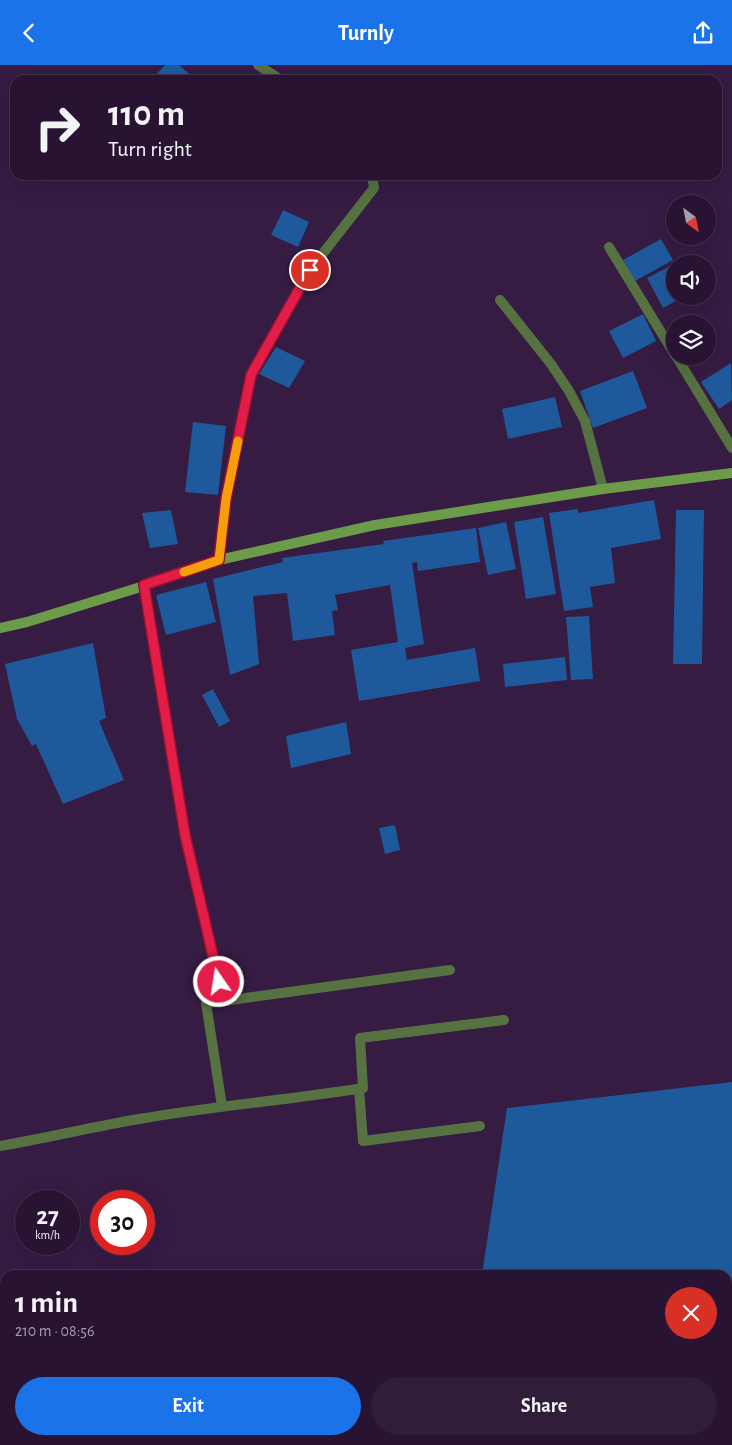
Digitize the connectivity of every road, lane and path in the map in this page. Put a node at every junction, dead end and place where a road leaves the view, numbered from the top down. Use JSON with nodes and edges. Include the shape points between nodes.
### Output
{"nodes":[{"id":1,"x":258,"y":65,"type":"edge"},
{"id":2,"x":273,"y":75,"type":"edge"},
{"id":3,"x":373,"y":180,"type":"edge"},
{"id":4,"x":609,"y":247,"type":"dead end"},
{"id":5,"x":500,"y":300,"type":"dead end"},
{"id":6,"x":666,"y":339,"type":"edge"},
{"id":7,"x":682,"y":365,"type":"edge"},
{"id":8,"x":732,"y":448,"type":"edge"},
{"id":9,"x":732,"y":473,"type":"edge"},
{"id":10,"x":603,"y":489,"type":"junction"},
{"id":11,"x":219,"y":560,"type":"junction"},
{"id":12,"x":144,"y":585,"type":"junction"},
{"id":13,"x":0,"y":628,"type":"edge"},
{"id":14,"x":450,"y":970,"type":"dead end"},
{"id":15,"x":223,"y":1001,"type":"junction"},
{"id":16,"x":504,"y":1020,"type":"dead end"},
{"id":17,"x":360,"y":1089,"type":"junction"},
{"id":18,"x":222,"y":1106,"type":"junction"},
{"id":19,"x":480,"y":1126,"type":"dead end"},
{"id":20,"x":0,"y":1146,"type":"edge"}],
"edges":[{"from":1,"to":2,"type":"street"},
{"from":3,"to":11,"type":"street","via":[[374,188],[310,270],[251,375],[226,499]]},
{"from":4,"to":6,"type":"street"},
{"from":5,"to":10,"type":"street","via":[[569,391],[585,421]]},
{"from":7,"to":8,"type":"street"},
{"from":9,"to":10,"type":"street"},
{"from":10,"to":11,"type":"street","via":[[375,525]]},
{"from":11,"to":12,"type":"street"},
{"from":12,"to":13,"type":"street"},
{"from":12,"to":15,"type":"street","via":[[185,835]]},
{"from":14,"to":15,"type":"street"},
{"from":15,"to":18,"type":"street","via":[[206,1003]]},
{"from":16,"to":17,"type":"street","via":[[360,1038],[363,1088]]},
{"from":17,"to":18,"type":"street"},
{"from":17,"to":19,"type":"street","via":[[364,1141]]},
{"from":18,"to":20,"type":"street"}]}
